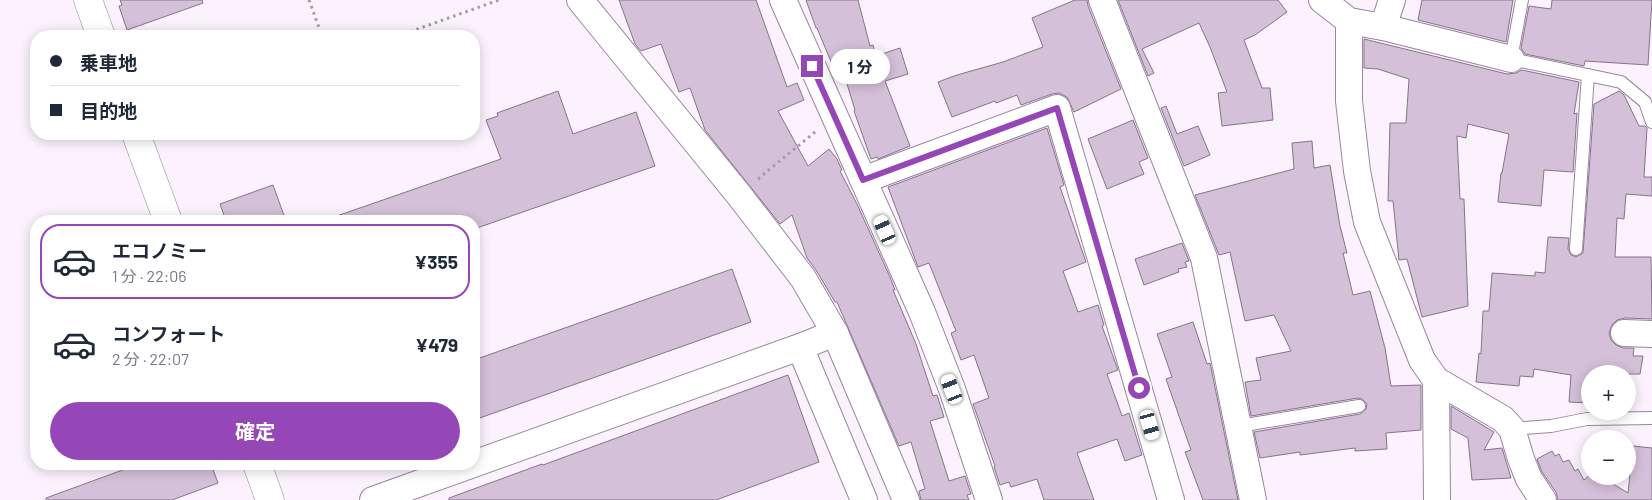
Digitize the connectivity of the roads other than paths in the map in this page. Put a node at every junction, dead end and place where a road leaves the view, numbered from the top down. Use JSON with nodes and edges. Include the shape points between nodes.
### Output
{"nodes":[{"id":1,"x":88,"y":0,"type":"edge"},
{"id":2,"x":580,"y":0,"type":"edge"},
{"id":3,"x":782,"y":0,"type":"edge"},
{"id":4,"x":1102,"y":0,"type":"edge"},
{"id":5,"x":1322,"y":0,"type":"edge"},
{"id":6,"x":1392,"y":0,"type":"edge"},
{"id":7,"x":1522,"y":0,"type":"edge"},
{"id":8,"x":1349,"y":21,"type":"junction"},
{"id":9,"x":1383,"y":28,"type":"junction"},
{"id":10,"x":99,"y":30,"type":"edge"},
{"id":11,"x":1511,"y":59,"type":"junction"},
{"id":12,"x":1588,"y":75,"type":"junction"},
{"id":13,"x":1652,"y":122,"type":"edge"},
{"id":14,"x":138,"y":140,"type":"edge"},
{"id":15,"x":863,"y":180,"type":"junction"},
{"id":16,"x":166,"y":215,"type":"edge"},
{"id":17,"x":1576,"y":249,"type":"dead end"},
{"id":18,"x":835,"y":333,"type":"junction"},
{"id":19,"x":1624,"y":333,"type":"dead end"},
{"id":20,"x":1652,"y":334,"type":"edge"},
{"id":21,"x":800,"y":347,"type":"junction"},
{"id":22,"x":1436,"y":380,"type":"junction"},
{"id":23,"x":1359,"y":406,"type":"dead end"},
{"id":24,"x":1652,"y":418,"type":"edge"},
{"id":25,"x":1238,"y":426,"type":"junction"},
{"id":26,"x":1512,"y":428,"type":"junction"},
{"id":27,"x":480,"y":462,"type":"edge"},
{"id":28,"x":259,"y":470,"type":"edge"},
{"id":29,"x":457,"y":470,"type":"edge"},
{"id":30,"x":270,"y":500,"type":"edge"},
{"id":31,"x":373,"y":500,"type":"edge"},
{"id":32,"x":864,"y":500,"type":"edge"},
{"id":33,"x":906,"y":500,"type":"edge"},
{"id":34,"x":989,"y":500,"type":"edge"},
{"id":35,"x":1171,"y":500,"type":"edge"},
{"id":36,"x":1252,"y":500,"type":"edge"},
{"id":37,"x":1437,"y":500,"type":"edge"},
{"id":38,"x":1543,"y":500,"type":"edge"}],
"edges":[{"from":1,"to":10,"type":"street"},
{"from":2,"to":18,"type":"street","via":[[803,278]]},
{"from":3,"to":15,"type":"street"},
{"from":4,"to":25,"type":"street","via":[[1204,258]]},
{"from":5,"to":8,"type":"street"},
{"from":6,"to":9,"type":"street"},
{"from":7,"to":11,"type":"lane"},
{"from":8,"to":9,"type":"street"},
{"from":8,"to":22,"type":"street","via":[[1349,101],[1367,222],[1422,360]]},
{"from":9,"to":11,"type":"street"},
{"from":11,"to":12,"type":"lane"},
{"from":12,"to":13,"type":"lane","via":[[1621,82],[1645,102]]},
{"from":12,"to":17,"type":"lane"},
{"from":14,"to":16,"type":"street"},
{"from":15,"to":34,"type":"street","via":[[922,312]]},
{"from":15,"to":35,"type":"street","via":[[1057,108]]},
{"from":18,"to":21,"type":"street"},
{"from":18,"to":33,"type":"street"},
{"from":19,"to":20,"type":"street"},
{"from":21,"to":27,"type":"street"},
{"from":21,"to":32,"type":"street"},
{"from":22,"to":26,"type":"street","via":[[1503,419]]},
{"from":22,"to":37,"type":"street"},
{"from":23,"to":25,"type":"lane"},
{"from":24,"to":26,"type":"lane","via":[[1587,418],[1551,426]]},
{"from":25,"to":36,"type":"street"},
{"from":26,"to":38,"type":"street","via":[[1529,478]]},
{"from":28,"to":30,"type":"street"},
{"from":29,"to":31,"type":"street"}]}
